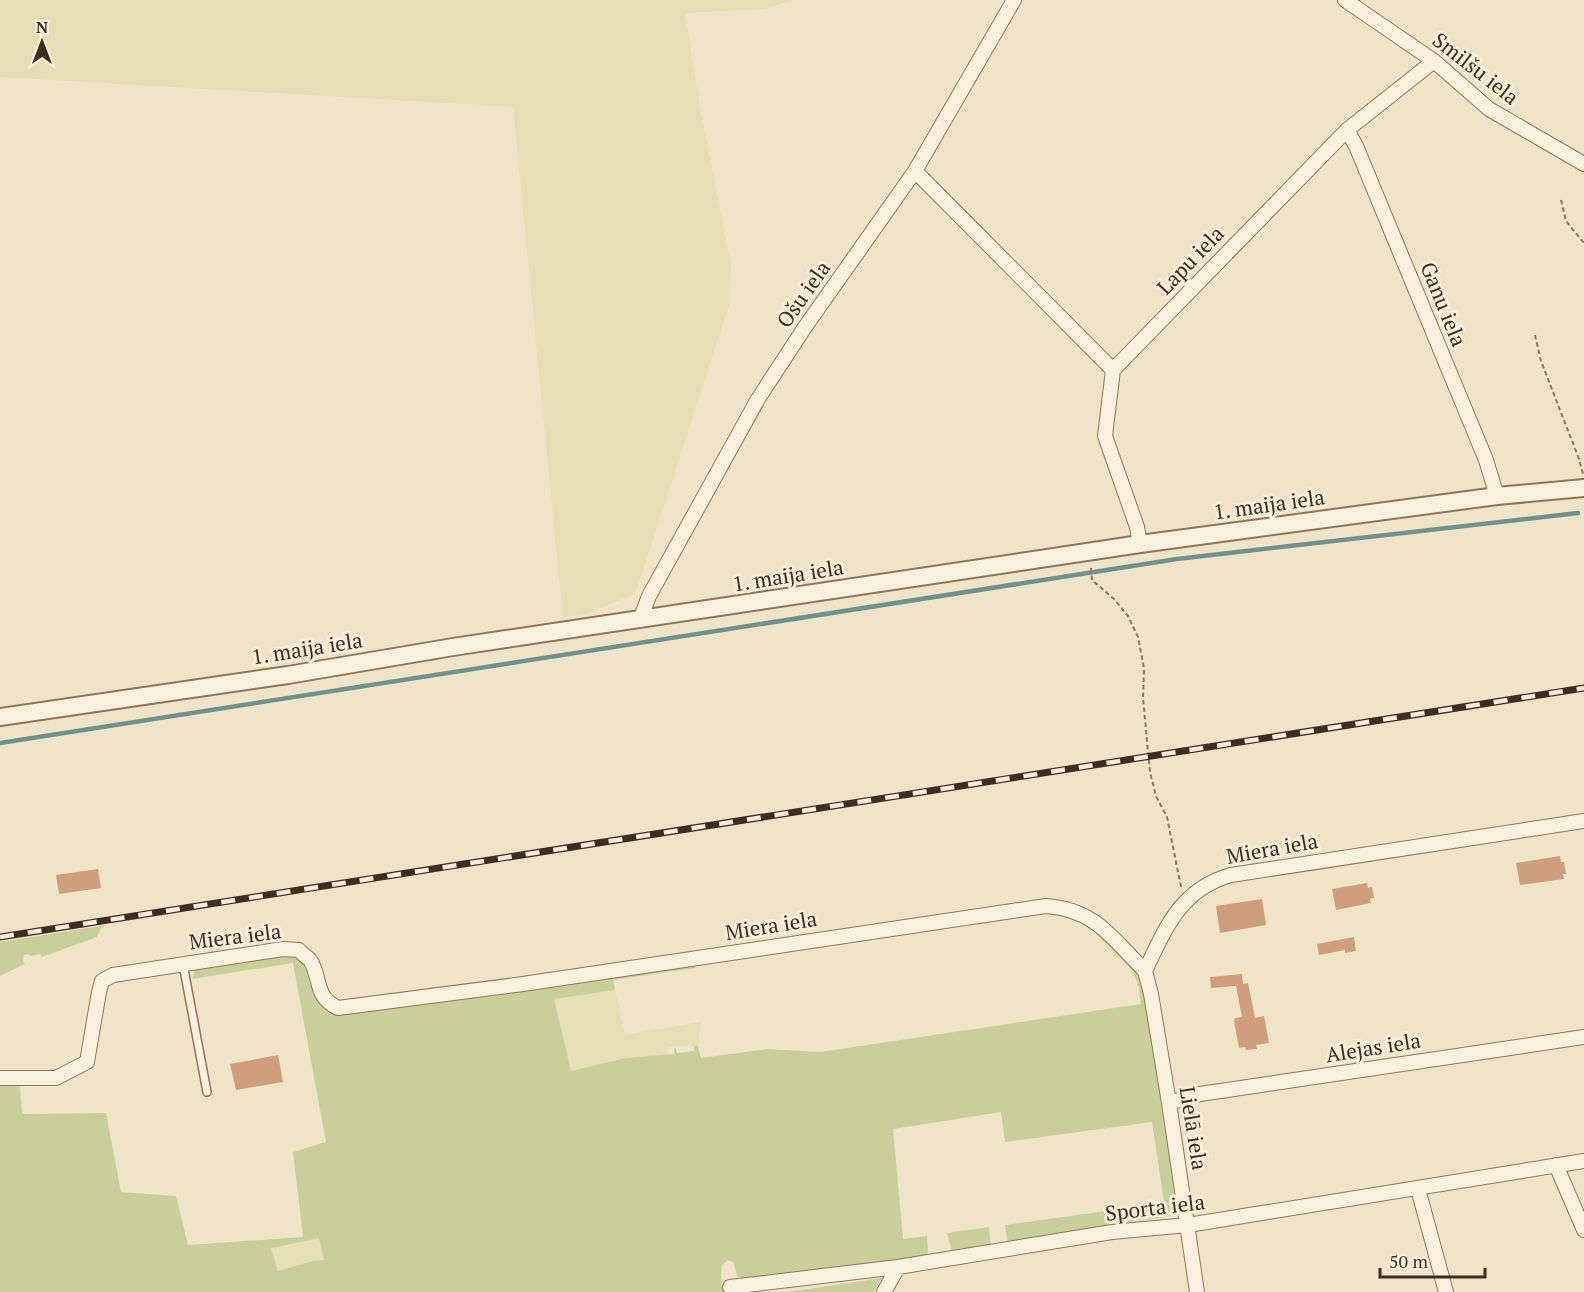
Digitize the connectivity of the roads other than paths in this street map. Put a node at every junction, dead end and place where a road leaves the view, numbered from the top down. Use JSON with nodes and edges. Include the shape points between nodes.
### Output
{"nodes":[{"id":1,"x":1014,"y":0,"type":"edge"},
{"id":2,"x":1345,"y":0,"type":"edge"},
{"id":3,"x":1434,"y":61,"type":"junction"},
{"id":4,"x":1347,"y":130,"type":"junction"},
{"id":5,"x":1584,"y":164,"type":"edge"},
{"id":6,"x":915,"y":171,"type":"junction"},
{"id":7,"x":1113,"y":369,"type":"junction"},
{"id":8,"x":1583,"y":481,"type":"edge"},
{"id":9,"x":1497,"y":496,"type":"junction"},
{"id":10,"x":1140,"y":544,"type":"junction"},
{"id":11,"x":640,"y":620,"type":"junction"},
{"id":12,"x":0,"y":717,"type":"edge"},
{"id":13,"x":1584,"y":821,"type":"edge"},
{"id":14,"x":183,"y":964,"type":"junction"},
{"id":15,"x":1145,"y":971,"type":"junction"},
{"id":16,"x":1584,"y":1037,"type":"edge"},
{"id":17,"x":0,"y":1078,"type":"edge"},
{"id":18,"x":207,"y":1092,"type":"dead end"},
{"id":19,"x":1169,"y":1102,"type":"junction"},
{"id":20,"x":1584,"y":1161,"type":"edge"},
{"id":21,"x":1556,"y":1165,"type":"junction"},
{"id":22,"x":1418,"y":1189,"type":"junction"},
{"id":23,"x":1188,"y":1225,"type":"junction"},
{"id":24,"x":1584,"y":1230,"type":"edge"},
{"id":25,"x":898,"y":1267,"type":"junction"},
{"id":26,"x":730,"y":1287,"type":"dead end"},
{"id":27,"x":884,"y":1292,"type":"edge"},
{"id":28,"x":1197,"y":1292,"type":"edge"},
{"id":29,"x":1446,"y":1292,"type":"edge"}],
"edges":[{"from":1,"to":6,"type":"street","name":"Ošu iela"},
{"from":2,"to":3,"type":"street","name":"Smilšu iela"},
{"from":3,"to":4,"type":"street","name":"Lapu iela"},
{"from":3,"to":5,"type":"street","name":"Smilšu iela","via":[[1489,109]]},
{"from":4,"to":7,"type":"street","name":"Lapu iela"},
{"from":4,"to":9,"type":"street","name":"Ganu iela","via":[[1486,460]]},
{"from":6,"to":7,"type":"street"},
{"from":6,"to":11,"type":"street","name":"Ošu iela","via":[[759,399]]},
{"from":7,"to":10,"type":"street","via":[[1105,436]]},
{"from":8,"to":9,"type":"street","name":"1. maija iela"},
{"from":9,"to":10,"type":"street","name":"1. maija iela"},
{"from":10,"to":11,"type":"street","name":"1. maija iela"},
{"from":11,"to":12,"type":"street","name":"1. maija iela"},
{"from":13,"to":15,"type":"street","name":"Miera iela","via":[[1216,880],[1203,886],[1179,908]]},
{"from":14,"to":15,"type":"street","name":"Miera iela","via":[[299,950],[310,961],[328,1004],[338,1008],[1046,906],[1087,916]]},
{"from":14,"to":17,"type":"street","name":"Miera iela","via":[[113,975],[102,981],[87,1062],[56,1078]]},
{"from":14,"to":18,"type":"lane"},
{"from":15,"to":19,"type":"street","name":"Lielā iela"},
{"from":16,"to":19,"type":"street","name":"Alejas iela","via":[[1200,1094]]},
{"from":19,"to":23,"type":"street","name":"Lielā iela"},
{"from":20,"to":21,"type":"street","name":"Sporta iela"},
{"from":21,"to":22,"type":"street","name":"Sporta iela"},
{"from":21,"to":24,"type":"street"},
{"from":22,"to":23,"type":"street","name":"Sporta iela"},
{"from":22,"to":29,"type":"street"},
{"from":23,"to":25,"type":"street","name":"Sporta iela","via":[[1112,1232]]},
{"from":23,"to":28,"type":"street","name":"Lielā iela"},
{"from":25,"to":26,"type":"street","name":"Sporta iela"},
{"from":25,"to":27,"type":"street"}]}
